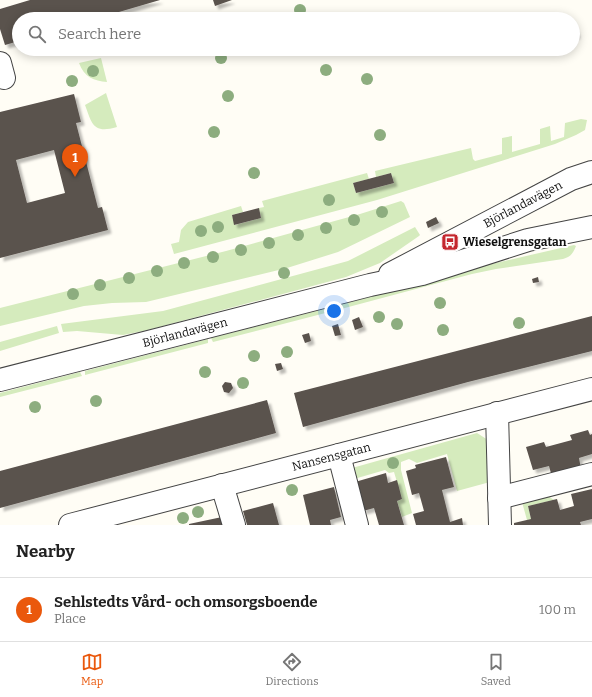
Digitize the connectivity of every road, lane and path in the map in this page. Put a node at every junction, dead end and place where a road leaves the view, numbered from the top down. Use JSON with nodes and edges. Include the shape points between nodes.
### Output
{"nodes":[{"id":1,"x":592,"y":172,"type":"edge"},
{"id":2,"x":592,"y":228,"type":"edge"},
{"id":3,"x":370,"y":285,"type":"junction"},
{"id":4,"x":0,"y":380,"type":"edge"},
{"id":5,"x":592,"y":389,"type":"edge"},
{"id":6,"x":497,"y":413,"type":"junction"},
{"id":7,"x":339,"y":455,"type":"junction"},
{"id":8,"x":592,"y":474,"type":"edge"},
{"id":9,"x":222,"y":485,"type":"junction"},
{"id":10,"x":499,"y":498,"type":"junction"},
{"id":11,"x":111,"y":520,"type":"edge"},
{"id":12,"x":70,"y":525,"type":"edge"},
{"id":13,"x":234,"y":525,"type":"edge"},
{"id":14,"x":357,"y":525,"type":"edge"},
{"id":15,"x":500,"y":525,"type":"edge"}],
"edges":[{"from":1,"to":3,"type":"street","name":"Björlandavägen","via":[[570,179]]},
{"from":2,"to":3,"type":"street","name":"Björlandavägen","via":[[528,240],[422,274]]},
{"from":3,"to":4,"type":"street","name":"Björlandavägen"},
{"from":5,"to":6,"type":"street","name":"Nansensgatan"},
{"from":6,"to":7,"type":"street","name":"Nansensgatan"},
{"from":6,"to":10,"type":"street"},
{"from":7,"to":9,"type":"street","name":"Nansensgatan"},
{"from":7,"to":14,"type":"street"},
{"from":8,"to":10,"type":"street"},
{"from":9,"to":11,"type":"street","name":"Nansensgatan"},
{"from":9,"to":13,"type":"street"},
{"from":10,"to":15,"type":"street"},
{"from":11,"to":12,"type":"street","name":"Nansensgatan"}]}
